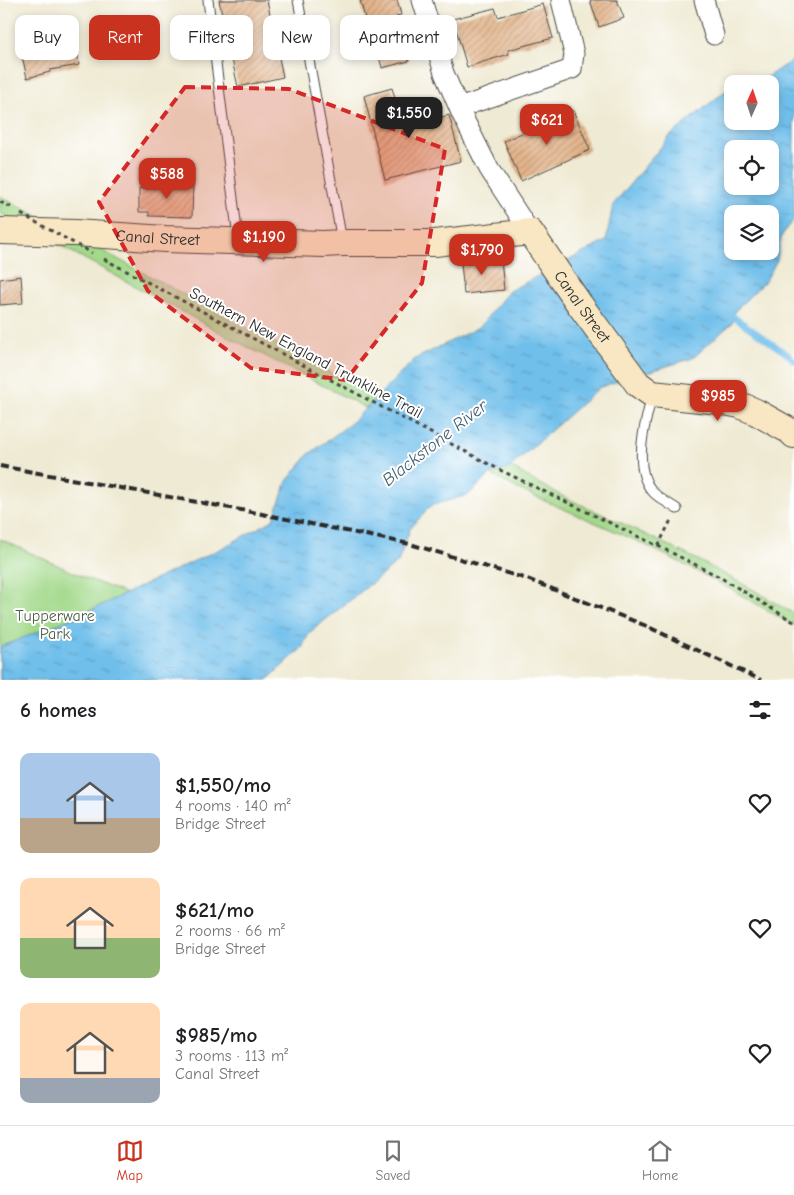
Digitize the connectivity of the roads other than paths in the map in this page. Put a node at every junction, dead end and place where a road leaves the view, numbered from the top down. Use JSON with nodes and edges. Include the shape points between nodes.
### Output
{"nodes":[{"id":1,"x":208,"y":0,"type":"edge"},
{"id":2,"x":298,"y":0,"type":"edge"},
{"id":3,"x":422,"y":0,"type":"edge"},
{"id":4,"x":561,"y":0,"type":"edge"},
{"id":5,"x":704,"y":0,"type":"edge"},
{"id":6,"x":714,"y":35,"type":"dead end"},
{"id":7,"x":459,"y":108,"type":"junction"},
{"id":8,"x":0,"y":231,"type":"edge"},
{"id":9,"x":238,"y":241,"type":"junction"},
{"id":10,"x":536,"y":241,"type":"junction"},
{"id":11,"x":342,"y":243,"type":"junction"},
{"id":12,"x":645,"y":389,"type":"junction"},
{"id":13,"x":794,"y":435,"type":"edge"},
{"id":14,"x":677,"y":509,"type":"road end"}],
"edges":[{"from":1,"to":9,"type":"lane"},
{"from":2,"to":11,"type":"lane"},
{"from":3,"to":7,"type":"street","via":[[444,73]]},
{"from":4,"to":7,"type":"street","via":[[574,54],[572,70]]},
{"from":5,"to":6,"type":"street"},
{"from":7,"to":10,"type":"street","via":[[489,169]]},
{"from":8,"to":9,"type":"street","name":"Canal Street"},
{"from":9,"to":11,"type":"street","name":"Canal Street"},
{"from":10,"to":11,"type":"street","name":"Canal Street"},
{"from":10,"to":12,"type":"street","name":"Canal Street","via":[[580,305]]},
{"from":12,"to":13,"type":"street","via":[[740,405]]},
{"from":12,"to":14,"type":"lane","via":[[641,460],[645,477],[651,490]]}]}
